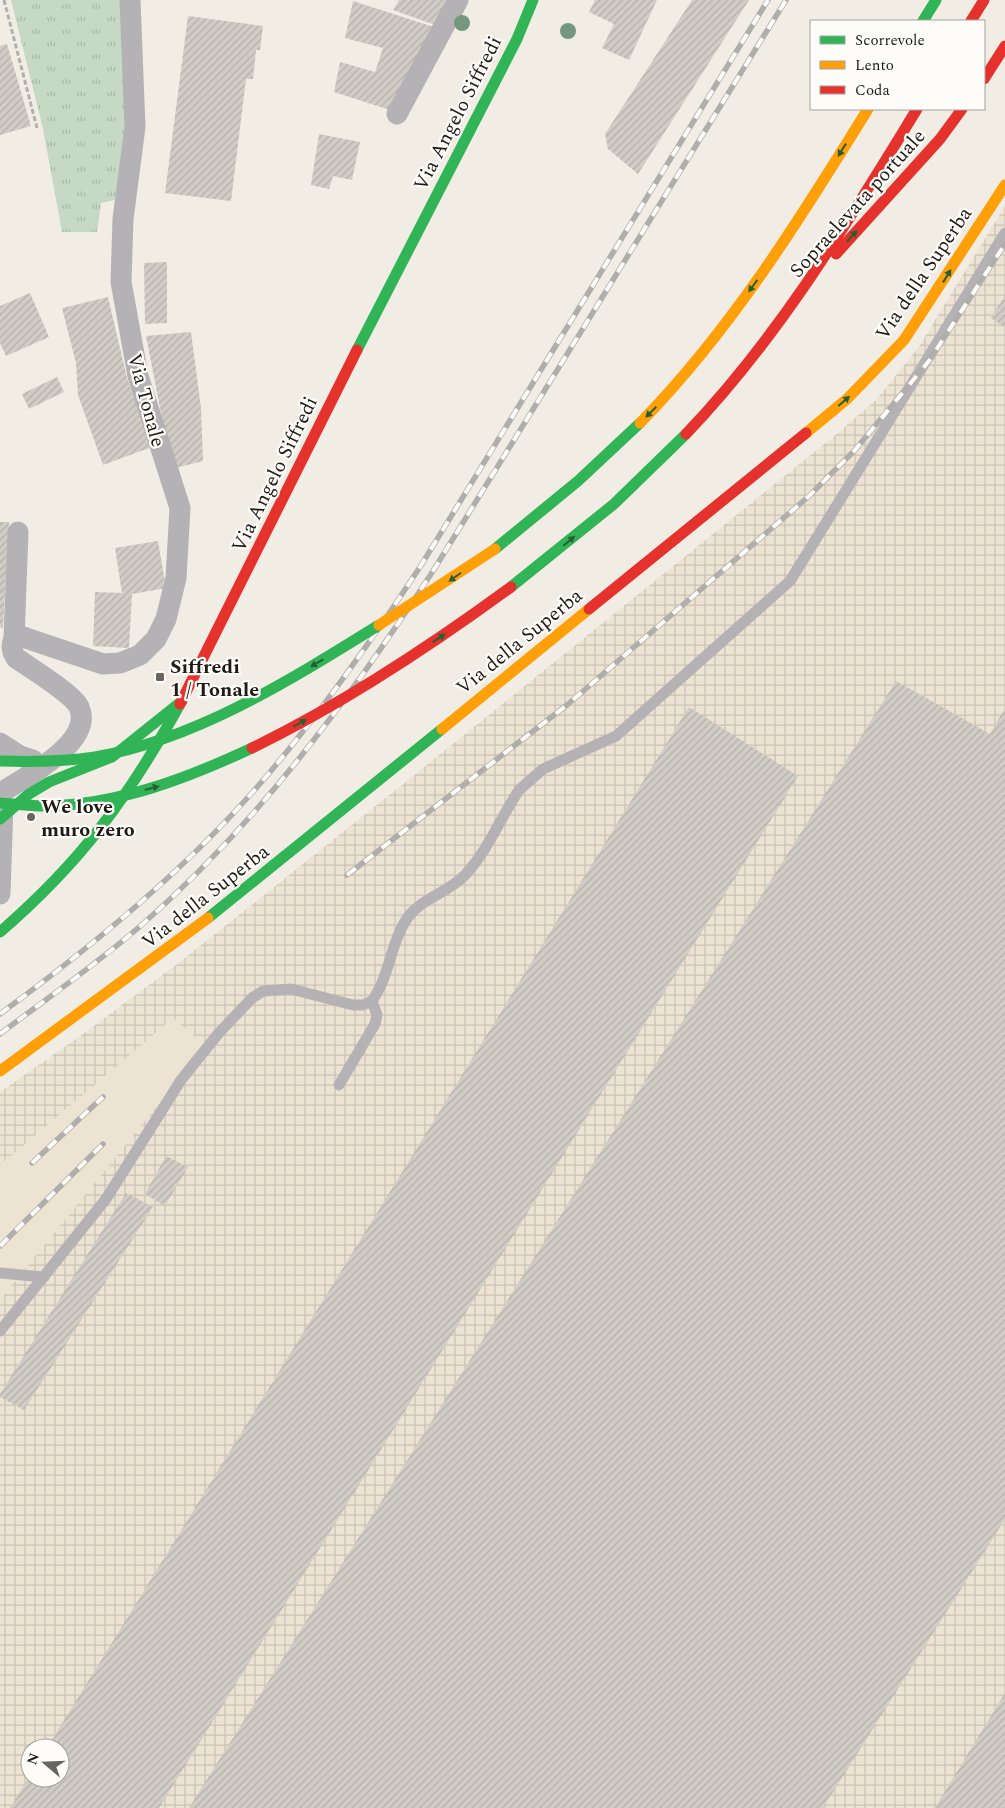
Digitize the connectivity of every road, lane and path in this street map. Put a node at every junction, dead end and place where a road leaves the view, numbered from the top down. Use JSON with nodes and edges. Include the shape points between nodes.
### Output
{"nodes":[{"id":1,"x":4,"y":0,"type":"edge"},
{"id":2,"x":130,"y":0,"type":"edge"},
{"id":3,"x":458,"y":0,"type":"edge"},
{"id":4,"x":533,"y":0,"type":"edge"},
{"id":5,"x":936,"y":0,"type":"edge"},
{"id":6,"x":984,"y":0,"type":"edge"},
{"id":7,"x":924,"y":20,"type":"edge"},
{"id":8,"x":972,"y":20,"type":"edge"},
{"id":9,"x":1005,"y":46,"type":"edge"},
{"id":10,"x":985,"y":77,"type":"edge"},
{"id":11,"x":867,"y":110,"type":"edge"},
{"id":12,"x":916,"y":110,"type":"edge"},
{"id":13,"x":961,"y":110,"type":"edge"},
{"id":14,"x":397,"y":114,"type":"dead end"},
{"id":15,"x":37,"y":128,"type":"dead end"},
{"id":16,"x":1005,"y":185,"type":"edge"},
{"id":17,"x":1005,"y":233,"type":"edge"},
{"id":18,"x":796,"y":298,"type":"junction"},
{"id":19,"x":18,"y":532,"type":"dead end"},
{"id":20,"x":14,"y":639,"type":"junction"},
{"id":21,"x":182,"y":701,"type":"junction"},
{"id":22,"x":0,"y":743,"type":"edge"},
{"id":23,"x":0,"y":761,"type":"edge"},
{"id":24,"x":46,"y":765,"type":"junction"},
{"id":25,"x":76,"y":772,"type":"junction"},
{"id":26,"x":1,"y":803,"type":"edge"},
{"id":27,"x":0,"y":894,"type":"edge"},
{"id":28,"x":0,"y":932,"type":"edge"},
{"id":29,"x":372,"y":1001,"type":"junction"},
{"id":30,"x":0,"y":1070,"type":"edge"},
{"id":31,"x":339,"y":1085,"type":"dead end"},
{"id":32,"x":0,"y":1273,"type":"edge"},
{"id":33,"x":44,"y":1277,"type":"junction"},
{"id":34,"x":0,"y":1331,"type":"edge"}],
"edges":[{"from":1,"to":15,"type":"path"},
{"from":2,"to":20,"type":"street","name":"Via Tonale","via":[[135,127],[123,219],[122,282],[138,376],[180,508],[176,578],[166,619],[156,640],[140,656],[120,664],[103,664],[20,636]]},
{"from":3,"to":14,"type":"street"},
{"from":4,"to":21,"type":"main road","name":"Via Angelo Siffredi"},
{"from":5,"to":7,"type":"main road"},
{"from":6,"to":8,"type":"main road"},
{"from":9,"to":10,"type":"main road"},
{"from":11,"to":23,"type":"main road","one_way":true,"bridge":true,"via":[[770,262],[717,335],[656,407],[599,462],[495,549],[431,594],[314,665],[213,717],[143,744],[74,761]]},
{"from":12,"to":18,"type":"main road","bridge":true,"via":[[851,217]]},
{"from":18,"to":13,"type":"main road","name":"Sopraelevata portuale","one_way":true,"bridge":true,"via":[[940,140]]},
{"from":30,"to":16,"type":"main road","name":"Via della Superba","one_way":true,"via":[[241,893],[846,399],[904,340]]},
{"from":17,"to":29,"type":"lane","via":[[790,581],[616,736],[530,778],[519,790],[467,873],[409,916]]},
{"from":26,"to":18,"type":"main road","one_way":true,"bridge":true,"via":[[66,805],[117,797],[167,784],[223,763],[265,742],[374,680],[521,581],[627,491],[684,435],[750,360]]},
{"from":19,"to":20,"type":"street"},
{"from":20,"to":24,"type":"street","via":[[12,651],[16,658],[68,695],[79,707],[79,729]]},
{"from":21,"to":25,"type":"main road","via":[[112,757]]},
{"from":21,"to":28,"type":"main road","name":"Via Angelo Siffredi","via":[[114,814],[97,836],[48,891]]},
{"from":22,"to":24,"type":"street","via":[[20,756]]},
{"from":24,"to":25,"type":"street"},
{"from":24,"to":26,"type":"street"},
{"from":25,"to":26,"type":"main road"},
{"from":26,"to":27,"type":"street"},
{"from":29,"to":31,"type":"lane","via":[[377,1015],[375,1024]]},
{"from":29,"to":33,"type":"lane","via":[[362,1006],[353,1005],[284,988],[263,991],[252,998],[181,1080],[106,1199]]},
{"from":32,"to":33,"type":"lane"},
{"from":33,"to":34,"type":"lane"}]}
